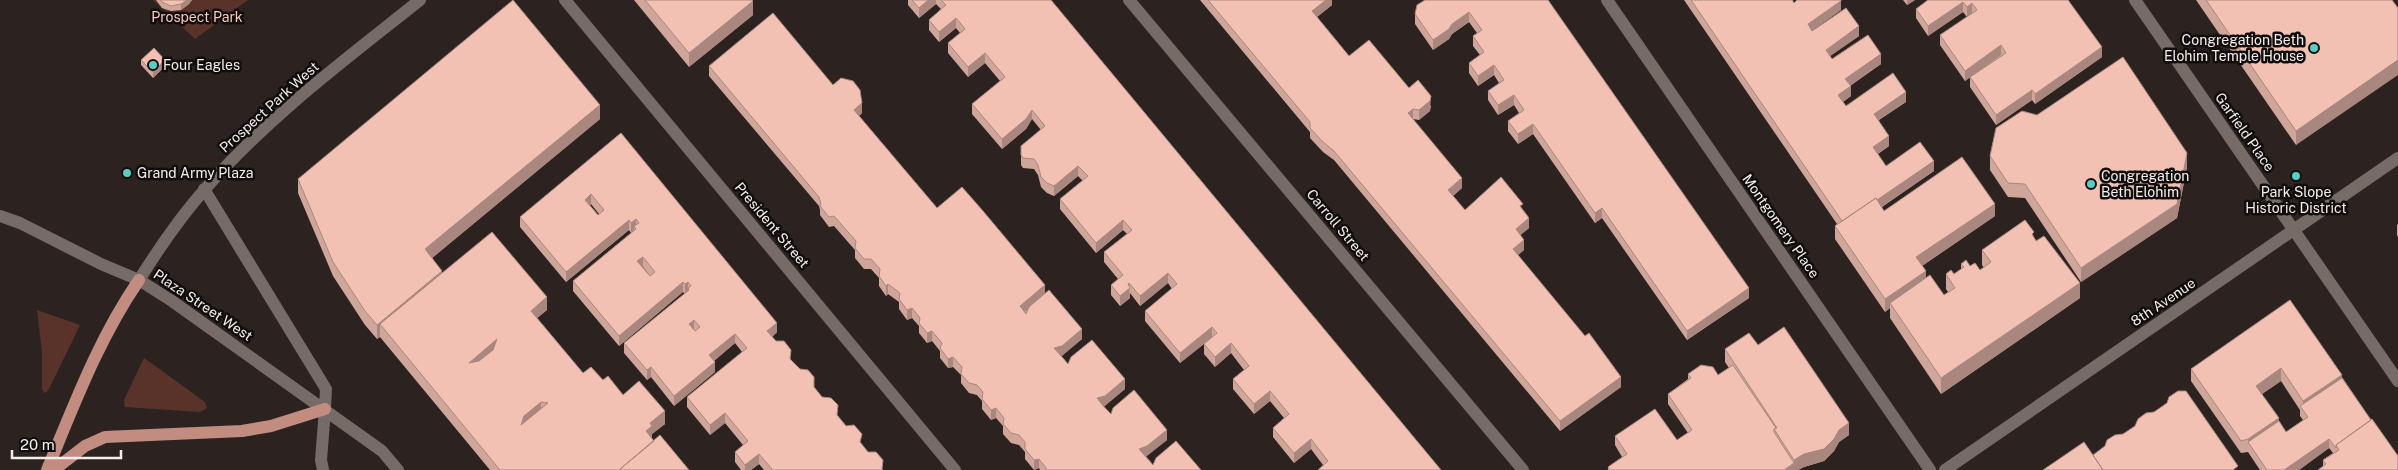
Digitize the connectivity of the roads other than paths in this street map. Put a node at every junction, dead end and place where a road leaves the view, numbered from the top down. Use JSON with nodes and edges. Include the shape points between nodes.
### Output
{"nodes":[{"id":1,"x":420,"y":0,"type":"edge"},
{"id":2,"x":565,"y":0,"type":"edge"},
{"id":3,"x":1129,"y":0,"type":"edge"},
{"id":4,"x":1607,"y":0,"type":"edge"},
{"id":5,"x":2135,"y":0,"type":"edge"},
{"id":6,"x":2398,"y":158,"type":"edge"},
{"id":7,"x":204,"y":189,"type":"junction"},
{"id":8,"x":0,"y":216,"type":"edge"},
{"id":9,"x":2294,"y":230,"type":"junction"},
{"id":10,"x":139,"y":280,"type":"junction"},
{"id":11,"x":2398,"y":381,"type":"edge"},
{"id":12,"x":324,"y":409,"type":"junction"},
{"id":13,"x":47,"y":470,"type":"edge"},
{"id":14,"x":54,"y":470,"type":"edge"},
{"id":15,"x":323,"y":470,"type":"edge"},
{"id":16,"x":398,"y":470,"type":"edge"},
{"id":17,"x":955,"y":470,"type":"edge"},
{"id":18,"x":1523,"y":470,"type":"edge"},
{"id":19,"x":1930,"y":470,"type":"edge"},
{"id":20,"x":1945,"y":470,"type":"edge"}],
"edges":[{"from":1,"to":7,"type":"street","name":"Prospect Park West","via":[[291,104]]},
{"from":2,"to":17,"type":"street","name":"President Street"},
{"from":3,"to":18,"type":"street","name":"Carroll Street"},
{"from":4,"to":19,"type":"street","name":"Montgomery Place"},
{"from":5,"to":9,"type":"street","name":"Garfield Place"},
{"from":6,"to":9,"type":"street","name":"8th Avenue"},
{"from":7,"to":10,"type":"street","name":"Prospect Park West"},
{"from":7,"to":12,"type":"street","via":[[326,389]]},
{"from":8,"to":10,"type":"street","name":"Plaza Street West"},
{"from":9,"to":11,"type":"street","name":"Garfield Place"},
{"from":9,"to":20,"type":"street","name":"8th Avenue"},
{"from":10,"to":12,"type":"street","name":"Plaza Street West"},
{"from":10,"to":13,"type":"main road","via":[[119,308]]},
{"from":12,"to":14,"type":"main road","via":[[271,426],[242,431],[105,437],[85,446]]},
{"from":12,"to":15,"type":"street"},
{"from":12,"to":16,"type":"street","name":"Plaza Street West","via":[[382,451]]}]}
